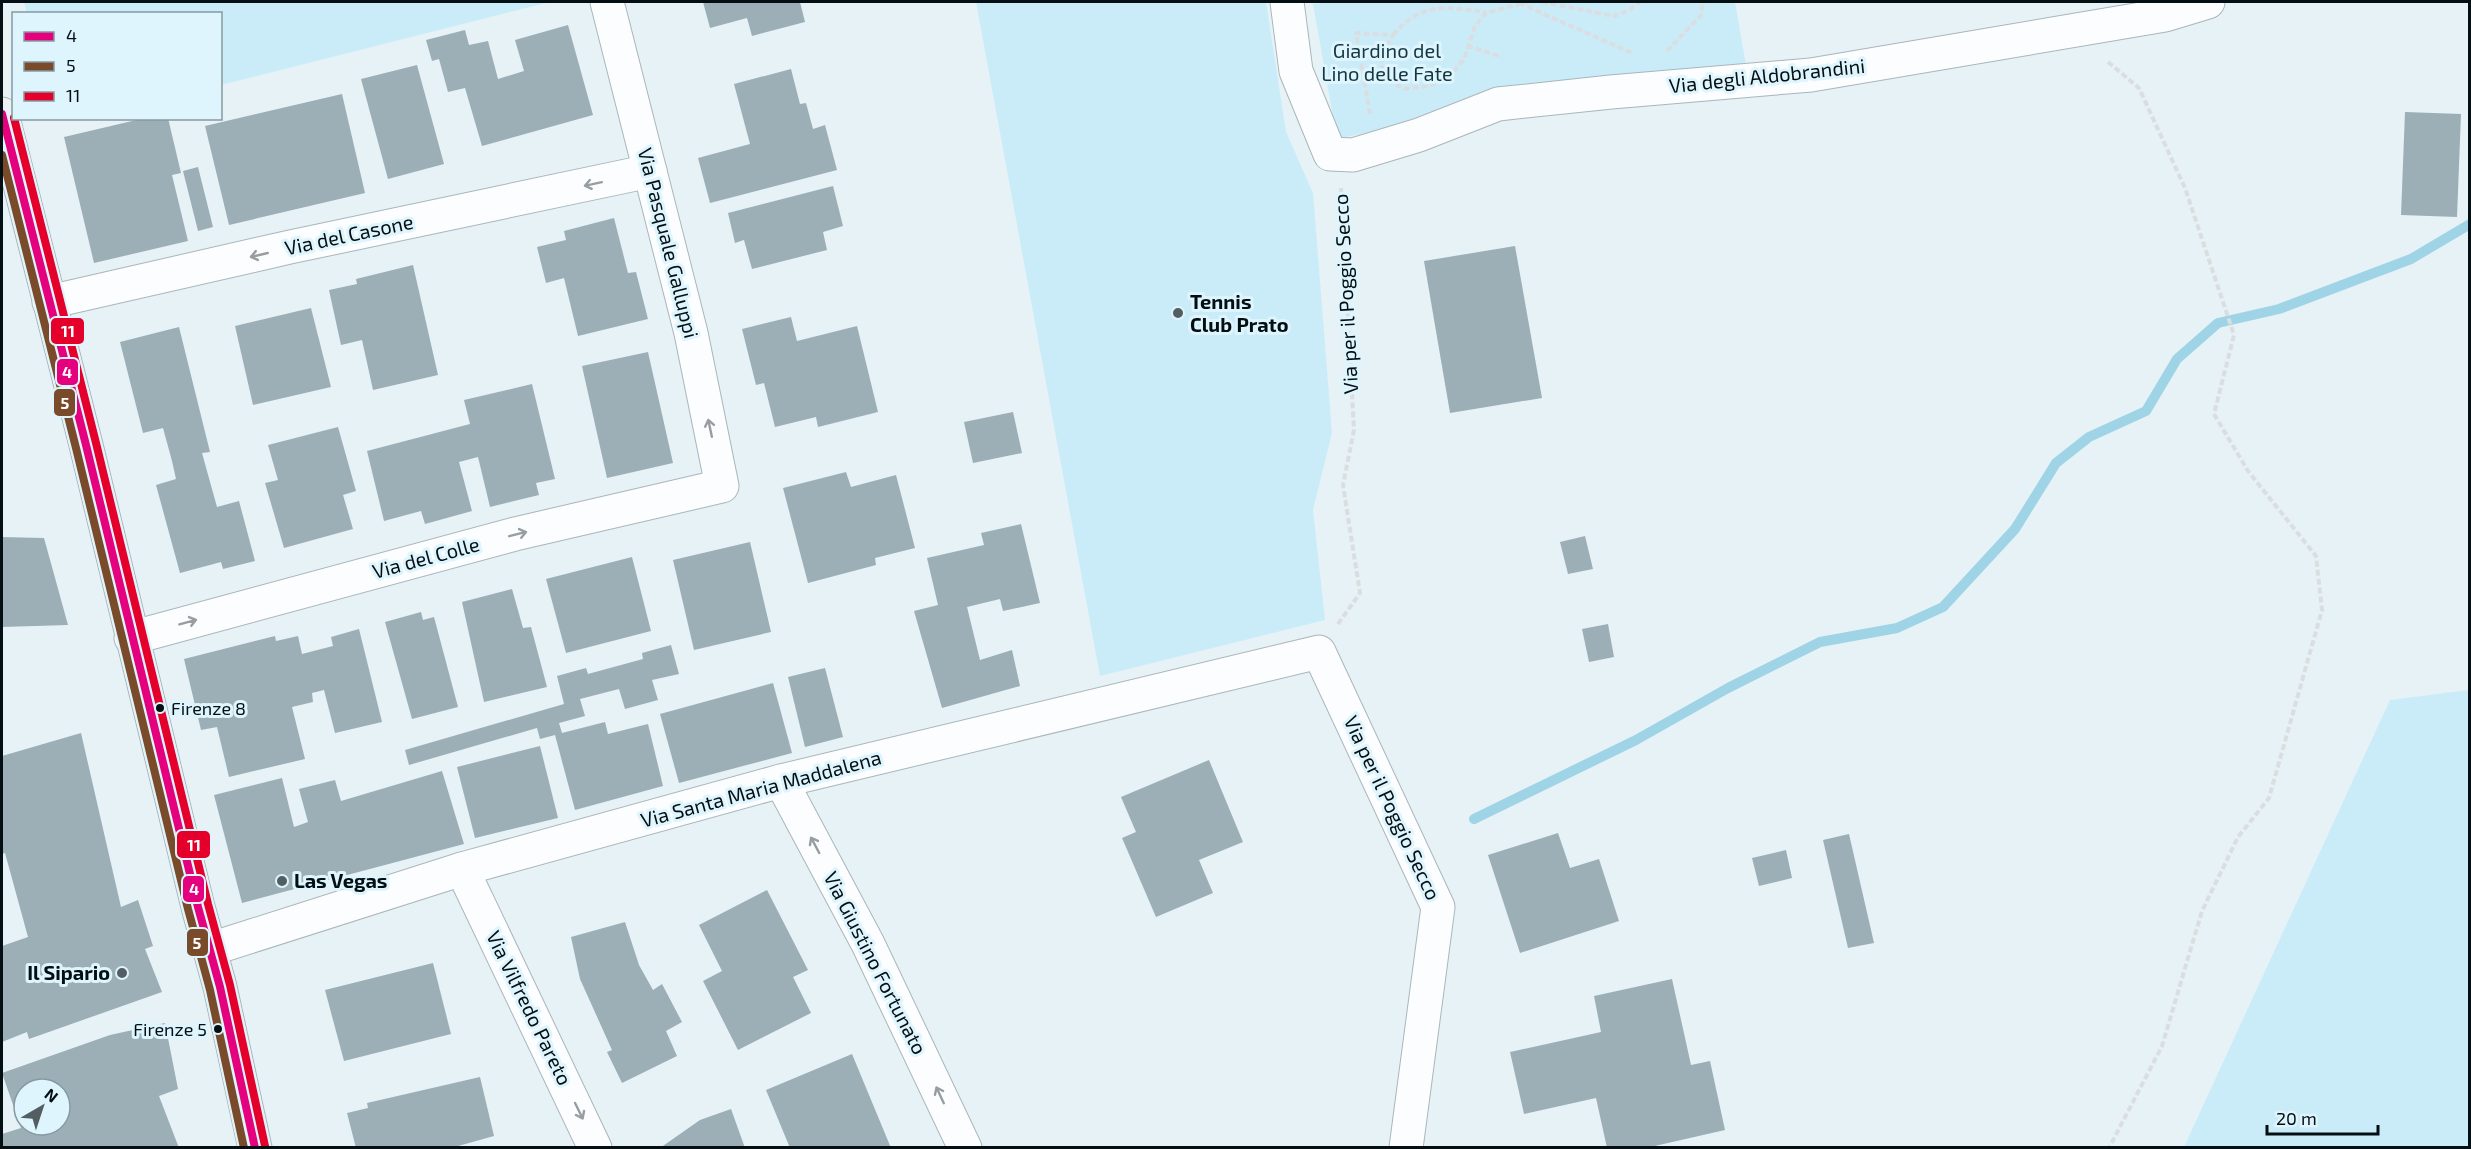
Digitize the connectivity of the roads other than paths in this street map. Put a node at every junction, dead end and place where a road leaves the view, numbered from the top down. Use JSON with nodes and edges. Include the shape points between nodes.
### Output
{"nodes":[{"id":1,"x":607,"y":2,"type":"edge"},
{"id":2,"x":1287,"y":2,"type":"edge"},
{"id":3,"x":2208,"y":2,"type":"edge"},
{"id":4,"x":2,"y":114,"type":"edge"},
{"id":5,"x":650,"y":171,"type":"junction"},
{"id":6,"x":49,"y":302,"type":"junction"},
{"id":7,"x":722,"y":486,"type":"joint"},
{"id":8,"x":131,"y":638,"type":"junction"},
{"id":9,"x":1318,"y":652,"type":"joint"},
{"id":10,"x":781,"y":781,"type":"junction"},
{"id":11,"x":462,"y":869,"type":"junction"},
{"id":12,"x":211,"y":949,"type":"junction"},
{"id":13,"x":255,"y":1148,"type":"edge"},
{"id":14,"x":595,"y":1148,"type":"edge"},
{"id":15,"x":965,"y":1148,"type":"edge"},
{"id":16,"x":1406,"y":1148,"type":"edge"}],
"edges":[{"from":1,"to":5,"type":"street","name":"Via Pasquale Galluppi"},
{"from":2,"to":3,"type":"street","name":"Via degli Aldobrandini","via":[[1296,71],[1330,154],[1353,155],[1419,135],[1498,104],[1811,75],[2165,15]]},
{"from":4,"to":6,"type":"main road"},
{"from":5,"to":6,"type":"street","name":"Via del Casone","one_way":true},
{"from":7,"to":5,"type":"street","name":"Via Pasquale Galluppi","one_way":true,"via":[[691,333]]},
{"from":6,"to":8,"type":"main road"},
{"from":8,"to":7,"type":"street","name":"Via del Colle","one_way":true,"via":[[515,534]]},
{"from":8,"to":12,"type":"main road"},
{"from":9,"to":10,"type":"street","name":"Via Santa Maria Maddalena"},
{"from":9,"to":16,"type":"street","name":"Via per il Poggio Secco","via":[[1438,907]]},
{"from":10,"to":11,"type":"street","name":"Via Santa Maria Maddalena"},
{"from":15,"to":10,"type":"street","name":"Via Giustino Fortunato","one_way":true,"via":[[868,944]]},
{"from":11,"to":12,"type":"street","name":"Via Santa Maria Maddalena"},
{"from":11,"to":14,"type":"street","name":"Via Vilfredo Pareto","one_way":true},
{"from":12,"to":13,"type":"main road"}]}
